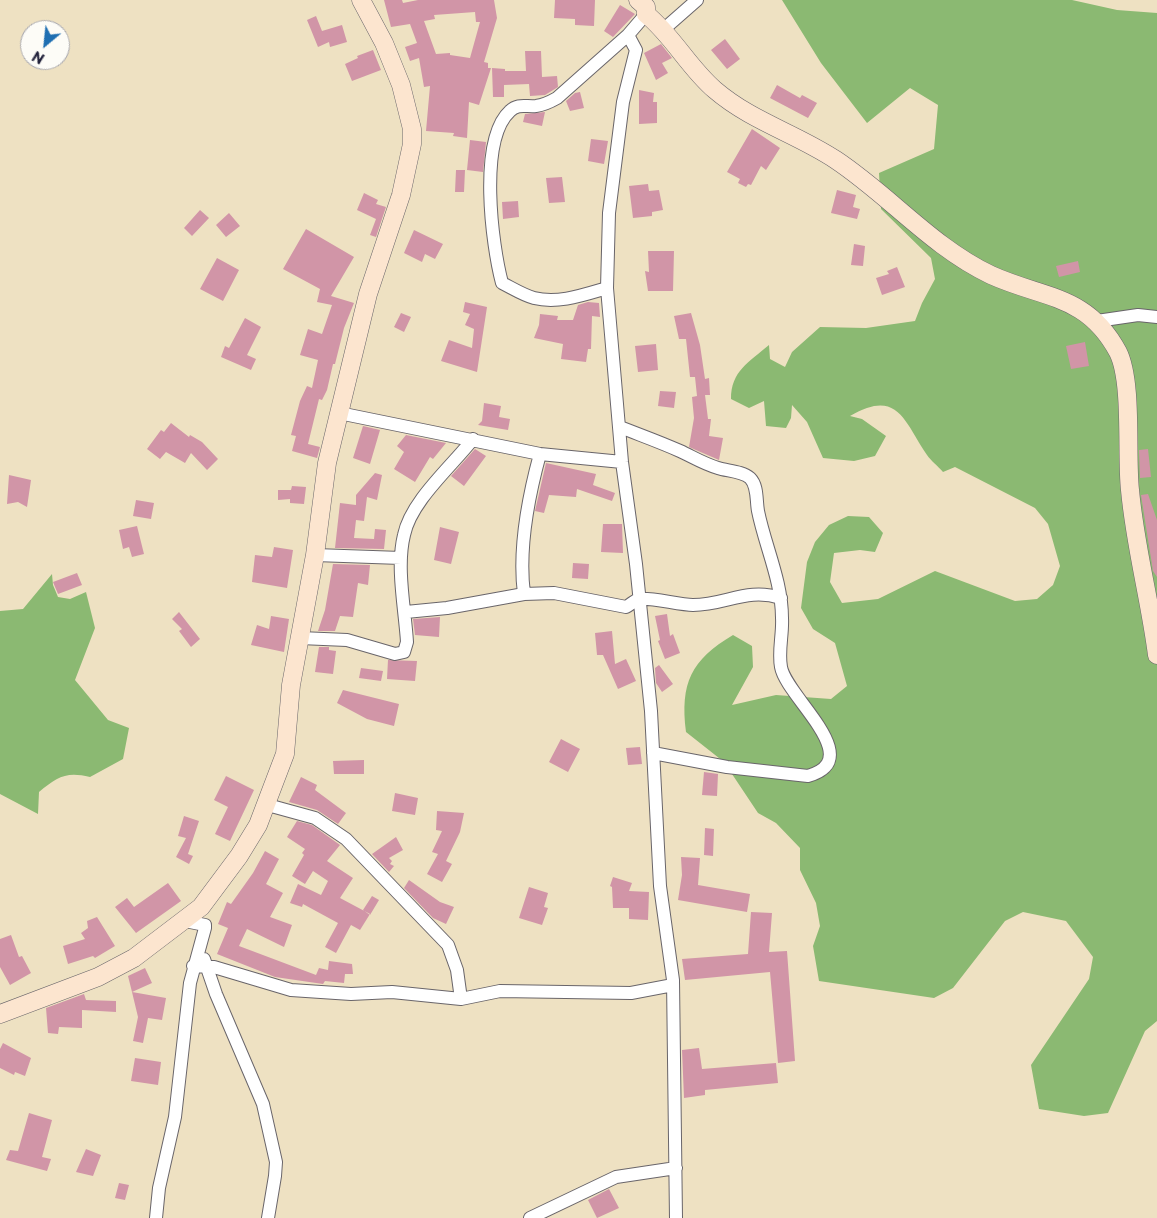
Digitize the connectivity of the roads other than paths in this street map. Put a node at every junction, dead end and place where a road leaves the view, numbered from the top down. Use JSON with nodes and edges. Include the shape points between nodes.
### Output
{"nodes":[{"id":1,"x":361,"y":0,"type":"edge"},
{"id":2,"x":698,"y":0,"type":"edge"},
{"id":3,"x":642,"y":7,"type":"edge"},
{"id":4,"x":664,"y":29,"type":"junction"},
{"id":5,"x":628,"y":35,"type":"junction"},
{"id":6,"x":607,"y":288,"type":"junction"},
{"id":7,"x":1157,"y":317,"type":"edge"},
{"id":8,"x":1097,"y":321,"type":"junction"},
{"id":9,"x":339,"y":413,"type":"junction"},
{"id":10,"x":620,"y":427,"type":"junction"},
{"id":11,"x":473,"y":440,"type":"junction"},
{"id":12,"x":540,"y":454,"type":"junction"},
{"id":13,"x":622,"y":462,"type":"junction"},
{"id":14,"x":315,"y":555,"type":"junction"},
{"id":15,"x":401,"y":558,"type":"junction"},
{"id":16,"x":524,"y":594,"type":"junction"},
{"id":17,"x":781,"y":598,"type":"junction"},
{"id":18,"x":639,"y":599,"type":"junction"},
{"id":19,"x":406,"y":612,"type":"junction"},
{"id":20,"x":300,"y":638,"type":"junction"},
{"id":21,"x":1157,"y":655,"type":"edge"},
{"id":22,"x":653,"y":753,"type":"junction"},
{"id":23,"x":264,"y":804,"type":"junction"},
{"id":24,"x":185,"y":921,"type":"junction"},
{"id":25,"x":200,"y":966,"type":"junction"},
{"id":26,"x":673,"y":985,"type":"junction"},
{"id":27,"x":461,"y":999,"type":"junction"},
{"id":28,"x":0,"y":1014,"type":"edge"},
{"id":29,"x":676,"y":1168,"type":"junction"},
{"id":30,"x":156,"y":1218,"type":"edge"},
{"id":31,"x":268,"y":1218,"type":"edge"},
{"id":32,"x":530,"y":1218,"type":"edge"},
{"id":33,"x":676,"y":1218,"type":"edge"}],
"edges":[{"from":1,"to":9,"type":"street","via":[[384,42],[401,85],[412,129],[412,144],[402,195],[368,294]]},
{"from":2,"to":4,"type":"street"},
{"from":3,"to":4,"type":"street"},
{"from":3,"to":5,"type":"street"},
{"from":4,"to":8,"type":"street","via":[[715,90],[740,109],[835,159],[965,262],[1069,303]]},
{"from":5,"to":6,"type":"street","via":[[636,50],[623,102],[609,213]]},
{"from":5,"to":6,"type":"street","via":[[557,98],[546,104],[523,105],[509,111],[494,143],[489,171],[494,241],[502,283],[523,294],[544,299],[572,298]]},
{"from":6,"to":10,"type":"street"},
{"from":7,"to":8,"type":"street","via":[[1138,315]]},
{"from":8,"to":21,"type":"street","via":[[1120,355],[1124,374],[1130,489]]},
{"from":9,"to":11,"type":"street"},
{"from":9,"to":14,"type":"street","via":[[327,463]]},
{"from":10,"to":13,"type":"street"},
{"from":10,"to":17,"type":"street","via":[[706,464],[749,478],[755,486],[763,534]]},
{"from":11,"to":12,"type":"street"},
{"from":11,"to":15,"type":"street","via":[[419,503],[404,533]]},
{"from":12,"to":13,"type":"street"},
{"from":12,"to":16,"type":"street","via":[[526,515]]},
{"from":13,"to":18,"type":"street"},
{"from":14,"to":15,"type":"street"},
{"from":14,"to":20,"type":"street"},
{"from":15,"to":19,"type":"street"},
{"from":16,"to":18,"type":"street","via":[[554,593],[626,607]]},
{"from":16,"to":19,"type":"street"},
{"from":17,"to":18,"type":"street","via":[[765,593],[748,594],[713,604],[692,605]]},
{"from":17,"to":22,"type":"street","via":[[781,668],[786,682],[815,721],[830,749],[829,762],[820,772],[808,776],[727,767]]},
{"from":18,"to":22,"type":"street"},
{"from":19,"to":20,"type":"street","via":[[407,642],[400,654],[347,640]]},
{"from":20,"to":23,"type":"street","via":[[291,686],[287,743]]},
{"from":22,"to":26,"type":"street","via":[[660,886]]},
{"from":23,"to":24,"type":"street","via":[[258,824],[239,856],[208,900]]},
{"from":23,"to":27,"type":"street","via":[[315,818],[346,839],[448,945],[457,970]]},
{"from":24,"to":25,"type":"street","via":[[205,925]]},
{"from":24,"to":28,"type":"street","via":[[134,958],[98,977]]},
{"from":25,"to":27,"type":"street","via":[[291,990],[321,994],[392,992]]},
{"from":25,"to":30,"type":"street","via":[[184,1032],[175,1117],[159,1188]]},
{"from":25,"to":31,"type":"street","via":[[216,994],[263,1104],[276,1162]]},
{"from":26,"to":27,"type":"street","via":[[630,993],[500,991]]},
{"from":26,"to":29,"type":"street"},
{"from":29,"to":32,"type":"street","via":[[616,1177]]},
{"from":29,"to":33,"type":"street"}]}
